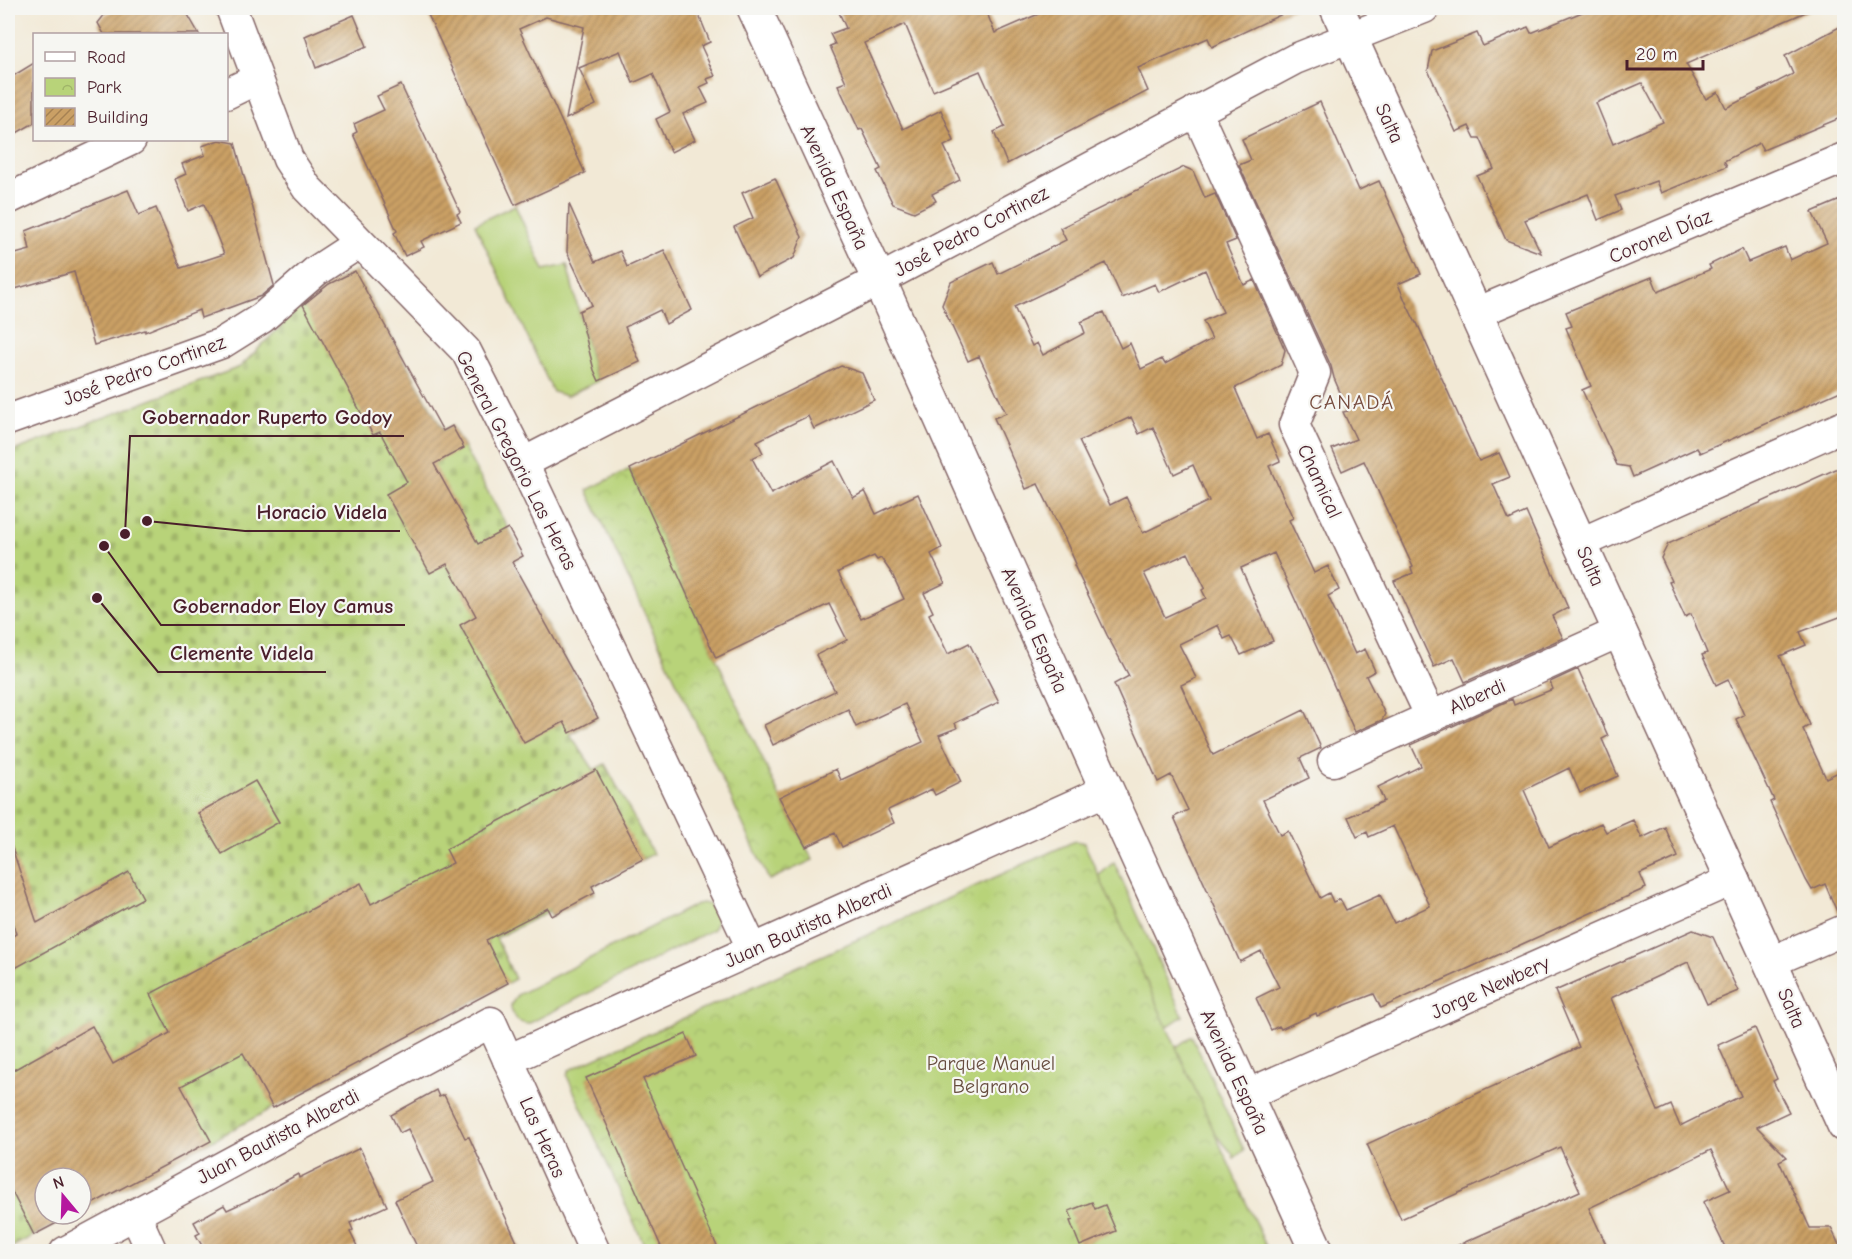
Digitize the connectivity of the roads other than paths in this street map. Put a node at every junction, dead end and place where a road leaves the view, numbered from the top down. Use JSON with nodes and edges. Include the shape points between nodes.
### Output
{"nodes":[{"id":1,"x":231,"y":8,"type":"edge"},
{"id":2,"x":754,"y":8,"type":"edge"},
{"id":3,"x":1337,"y":8,"type":"edge"},
{"id":4,"x":1424,"y":8,"type":"edge"},
{"id":5,"x":1350,"y":37,"type":"junction"},
{"id":6,"x":257,"y":79,"type":"junction"},
{"id":7,"x":228,"y":93,"type":"edge"},
{"id":8,"x":1196,"y":111,"type":"junction"},
{"id":9,"x":129,"y":141,"type":"edge"},
{"id":10,"x":1845,"y":158,"type":"edge"},
{"id":11,"x":8,"y":199,"type":"edge"},
{"id":12,"x":359,"y":243,"type":"junction"},
{"id":13,"x":879,"y":280,"type":"junction"},
{"id":14,"x":1476,"y":313,"type":"junction"},
{"id":15,"x":8,"y":420,"type":"edge"},
{"id":16,"x":1845,"y":426,"type":"edge"},
{"id":17,"x":523,"y":463,"type":"junction"},
{"id":18,"x":1581,"y":543,"type":"junction"},
{"id":19,"x":1621,"y":631,"type":"junction"},
{"id":20,"x":1431,"y":717,"type":"junction"},
{"id":21,"x":1333,"y":761,"type":"dead end"},
{"id":22,"x":1107,"y":790,"type":"junction"},
{"id":23,"x":1734,"y":879,"type":"junction"},
{"id":24,"x":1845,"y":930,"type":"edge"},
{"id":25,"x":753,"y":950,"type":"junction"},
{"id":26,"x":1771,"y":962,"type":"junction"},
{"id":27,"x":491,"y":1022,"type":"joint"},
{"id":28,"x":508,"y":1060,"type":"junction"},
{"id":29,"x":1246,"y":1095,"type":"junction"},
{"id":30,"x":1845,"y":1125,"type":"edge"},
{"id":31,"x":135,"y":1214,"type":"junction"},
{"id":32,"x":65,"y":1251,"type":"edge"},
{"id":33,"x":152,"y":1251,"type":"edge"},
{"id":34,"x":595,"y":1251,"type":"edge"},
{"id":35,"x":1317,"y":1251,"type":"edge"}],
"edges":[{"from":1,"to":6,"type":"street","name":"General Gregorio Las Heras"},
{"from":2,"to":13,"type":"main road","name":"Avenida España"},
{"from":3,"to":5,"type":"main road","name":"Salta"},
{"from":4,"to":5,"type":"street","name":"José Pedro Cortinez"},
{"from":5,"to":8,"type":"street","name":"José Pedro Cortinez","via":[[1295,59]]},
{"from":5,"to":14,"type":"main road","name":"Salta"},
{"from":6,"to":7,"type":"street"},
{"from":6,"to":12,"type":"street","name":"General Gregorio Las Heras","via":[[288,159],[307,188]]},
{"from":8,"to":13,"type":"street","name":"José Pedro Cortinez"},
{"from":8,"to":20,"type":"street","name":"Chamical","via":[[1315,374],[1294,424]]},
{"from":9,"to":11,"type":"street"},
{"from":10,"to":14,"type":"street","name":"Coronel Díaz"},
{"from":12,"to":15,"type":"street","name":"José Pedro Cortinez","via":[[316,271],[262,318],[222,343]]},
{"from":12,"to":17,"type":"street","name":"General Gregorio Las Heras","via":[[466,351]]},
{"from":13,"to":17,"type":"street","name":"José Pedro Cortinez"},
{"from":13,"to":22,"type":"main road","name":"Avenida España"},
{"from":14,"to":18,"type":"main road","name":"Salta"},
{"from":16,"to":18,"type":"street"},
{"from":17,"to":25,"type":"street","name":"General Gregorio Las Heras"},
{"from":18,"to":19,"type":"main road","name":"Salta"},
{"from":19,"to":20,"type":"street","name":"Alberdi"},
{"from":19,"to":23,"type":"main road","name":"Salta"},
{"from":20,"to":21,"type":"street","name":"Alberdi"},
{"from":22,"to":25,"type":"street","name":"Juan Bautista Alberdi"},
{"from":22,"to":29,"type":"main road","name":"Avenida España"},
{"from":23,"to":26,"type":"main road","name":"Salta"},
{"from":23,"to":29,"type":"street","name":"Jorge Newbery"},
{"from":24,"to":26,"type":"street"},
{"from":25,"to":28,"type":"street","name":"Juan Bautista Alberdi"},
{"from":26,"to":30,"type":"main road","name":"Salta"},
{"from":27,"to":28,"type":"street","name":"Las Heras"},
{"from":27,"to":31,"type":"street","name":"Juan Bautista Alberdi"},
{"from":28,"to":34,"type":"street","name":"Las Heras"},
{"from":29,"to":35,"type":"main road","name":"Avenida España"},
{"from":31,"to":32,"type":"street","name":"Juan Bautista Alberdi"},
{"from":31,"to":33,"type":"street"}]}
